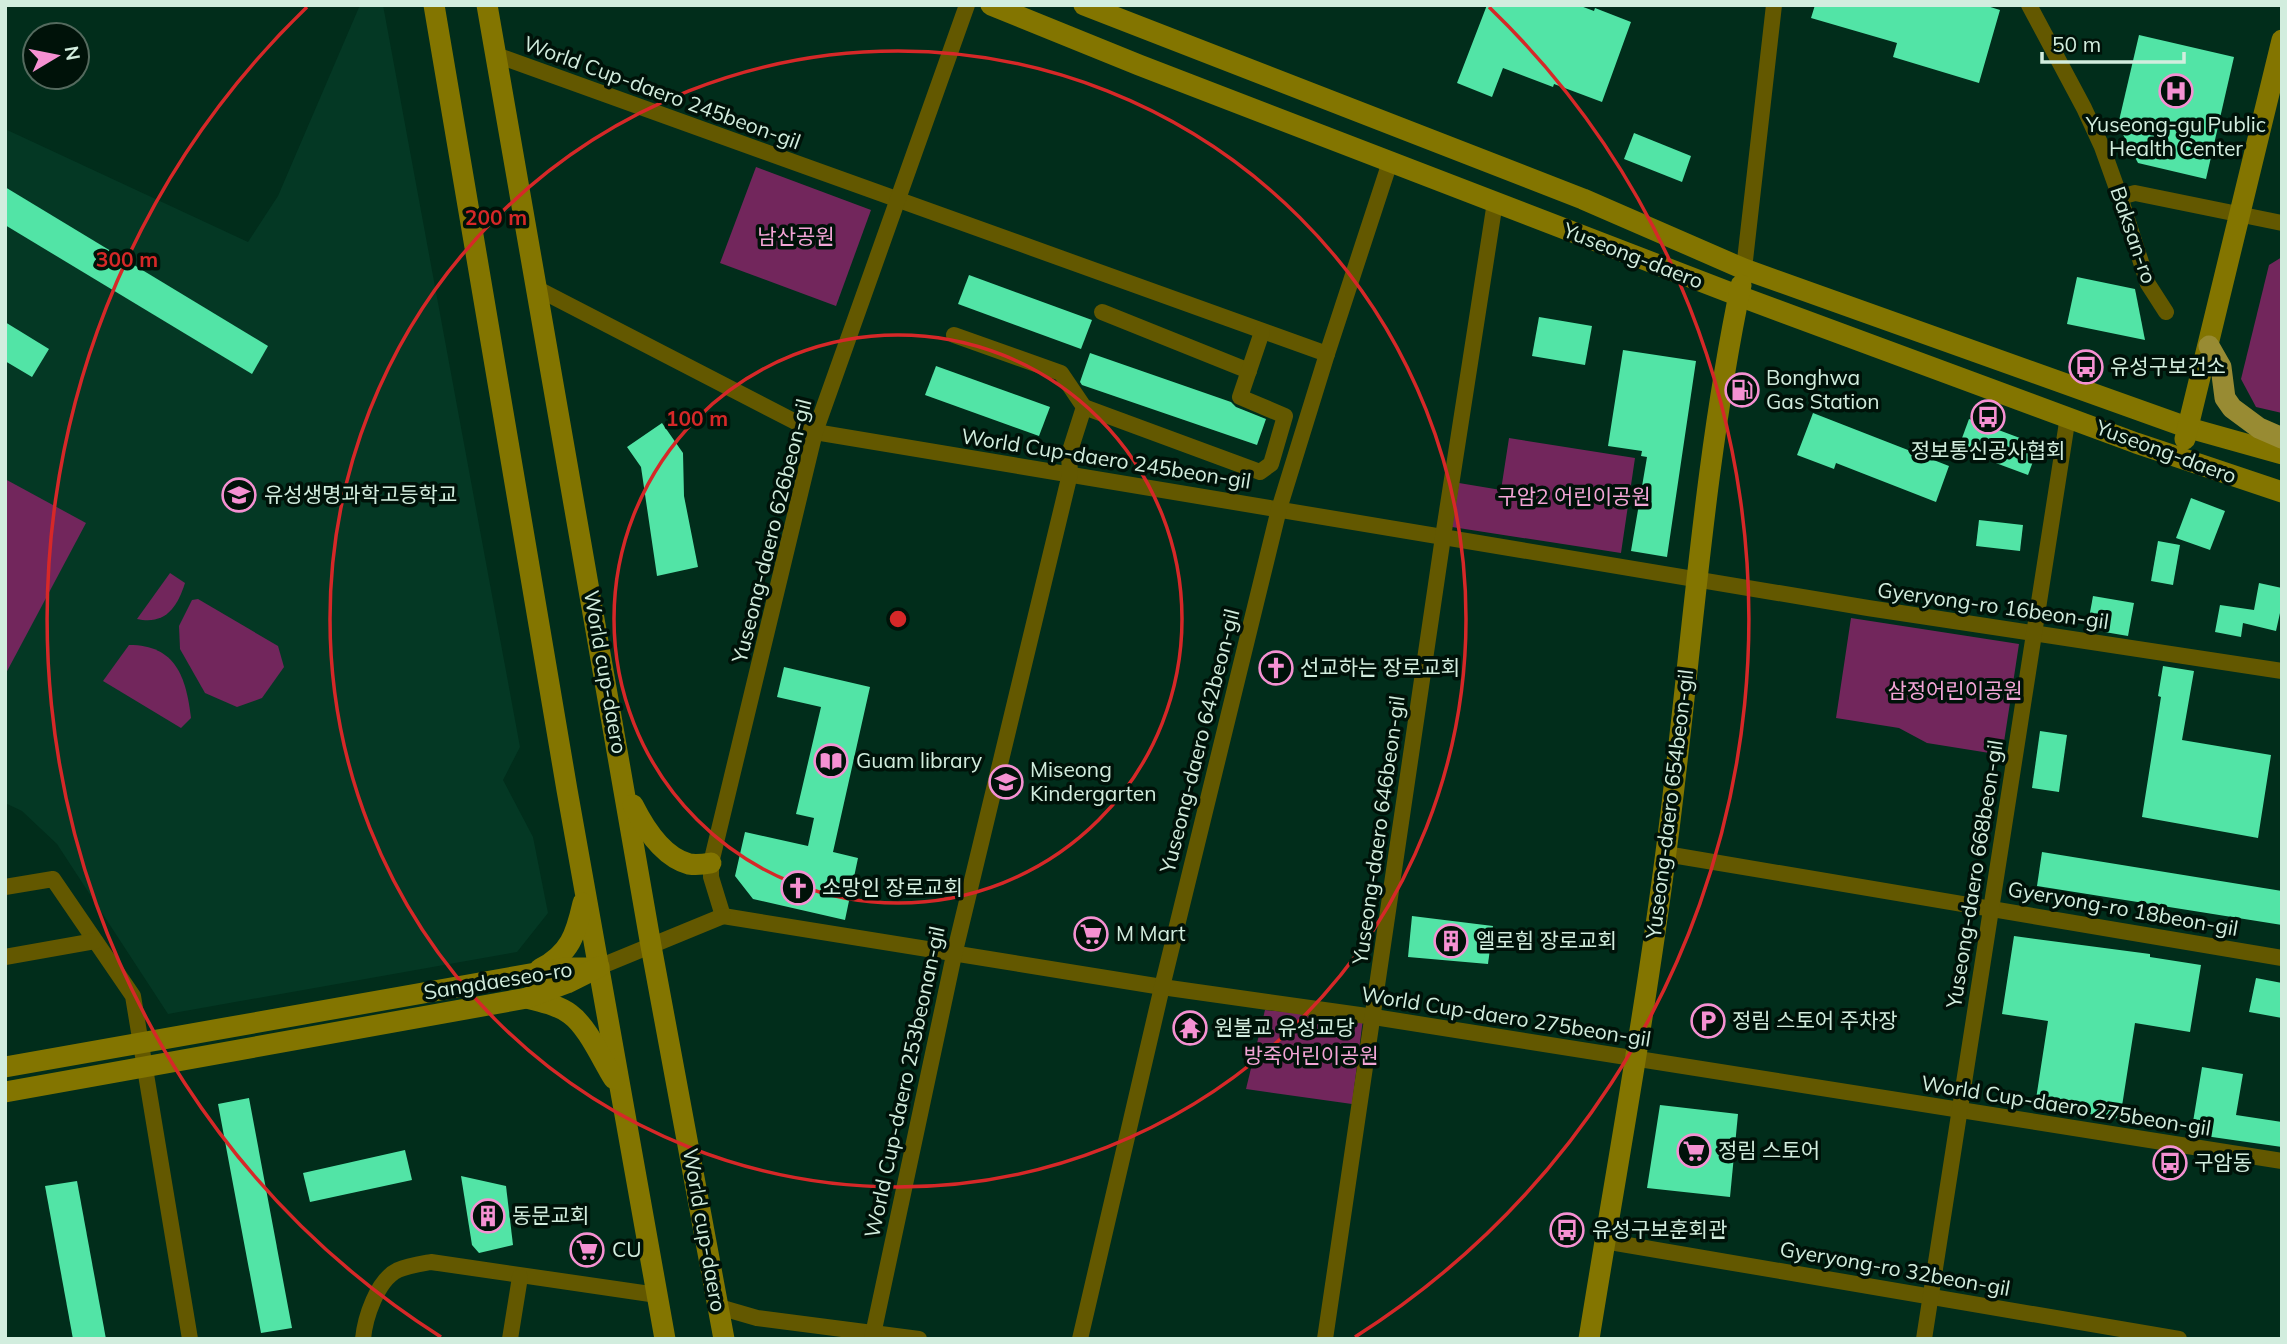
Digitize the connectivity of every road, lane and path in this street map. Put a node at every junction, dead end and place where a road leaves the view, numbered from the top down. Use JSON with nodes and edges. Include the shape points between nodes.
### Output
{"nodes":[{"id":1,"x":967,"y":5,"type":"edge"},
{"id":2,"x":990,"y":5,"type":"edge"},
{"id":3,"x":1084,"y":5,"type":"edge"},
{"id":4,"x":1774,"y":5,"type":"edge"},
{"id":5,"x":2029,"y":5,"type":"edge"},
{"id":6,"x":435,"y":7,"type":"edge"},
{"id":7,"x":488,"y":9,"type":"edge"},
{"id":8,"x":2282,"y":40,"type":"edge"},
{"id":9,"x":496,"y":55,"type":"junction"},
{"id":10,"x":1390,"y":162,"type":"junction"},
{"id":11,"x":2120,"y":197,"type":"junction"},
{"id":12,"x":898,"y":200,"type":"junction"},
{"id":13,"x":1495,"y":202,"type":"junction"},
{"id":14,"x":2240,"y":214,"type":"junction"},
{"id":15,"x":2282,"y":223,"type":"edge"},
{"id":16,"x":1744,"y":269,"type":"junction"},
{"id":17,"x":538,"y":289,"type":"junction"},
{"id":18,"x":1739,"y":296,"type":"junction"},
{"id":19,"x":1102,"y":312,"type":"dead end"},
{"id":20,"x":2166,"y":312,"type":"dead end"},
{"id":21,"x":1262,"y":332,"type":"junction"},
{"id":22,"x":954,"y":335,"type":"dead end"},
{"id":23,"x":2208,"y":346,"type":"junction"},
{"id":24,"x":1327,"y":354,"type":"junction"},
{"id":25,"x":1250,"y":371,"type":"junction"},
{"id":26,"x":1084,"y":407,"type":"junction"},
{"id":27,"x":2068,"y":416,"type":"junction"},
{"id":28,"x":2191,"y":420,"type":"junction"},
{"id":29,"x":815,"y":432,"type":"junction"},
{"id":30,"x":2282,"y":438,"type":"edge"},
{"id":31,"x":2282,"y":454,"type":"edge"},
{"id":32,"x":2180,"y":458,"type":"junction"},
{"id":33,"x":1070,"y":474,"type":"junction"},
{"id":34,"x":2282,"y":492,"type":"edge"},
{"id":35,"x":1279,"y":509,"type":"junction"},
{"id":36,"x":1443,"y":537,"type":"junction"},
{"id":37,"x":1698,"y":580,"type":"junction"},
{"id":38,"x":2034,"y":632,"type":"junction"},
{"id":39,"x":2282,"y":671,"type":"edge"},
{"id":40,"x":625,"y":789,"type":"junction"},
{"id":41,"x":1666,"y":854,"type":"junction"},
{"id":42,"x":712,"y":863,"type":"junction"},
{"id":43,"x":5,"y":887,"type":"edge"},
{"id":44,"x":586,"y":893,"type":"junction"},
{"id":45,"x":1992,"y":908,"type":"junction"},
{"id":46,"x":723,"y":916,"type":"junction"},
{"id":47,"x":95,"y":941,"type":"junction"},
{"id":48,"x":651,"y":946,"type":"junction"},
{"id":49,"x":954,"y":954,"type":"junction"},
{"id":50,"x":5,"y":957,"type":"edge"},
{"id":51,"x":2282,"y":958,"type":"edge"},
{"id":52,"x":599,"y":967,"type":"junction"},
{"id":53,"x":529,"y":975,"type":"junction"},
{"id":54,"x":1162,"y":988,"type":"junction"},
{"id":55,"x":527,"y":998,"type":"junction"},
{"id":56,"x":1374,"y":1017,"type":"junction"},
{"id":57,"x":141,"y":1043,"type":"junction"},
{"id":58,"x":1636,"y":1059,"type":"junction"},
{"id":59,"x":5,"y":1067,"type":"edge"},
{"id":60,"x":145,"y":1067,"type":"junction"},
{"id":61,"x":621,"y":1090,"type":"junction"},
{"id":62,"x":5,"y":1092,"type":"edge"},
{"id":63,"x":1960,"y":1111,"type":"junction"},
{"id":64,"x":2282,"y":1161,"type":"edge"},
{"id":65,"x":1604,"y":1241,"type":"junction"},
{"id":66,"x":520,"y":1276,"type":"junction"},
{"id":67,"x":657,"y":1295,"type":"junction"},
{"id":68,"x":1931,"y":1297,"type":"junction"},
{"id":69,"x":719,"y":1307,"type":"junction"},
{"id":70,"x":872,"y":1335,"type":"edge"},
{"id":71,"x":190,"y":1339,"type":"edge"},
{"id":72,"x":363,"y":1339,"type":"edge"},
{"id":73,"x":510,"y":1339,"type":"edge"},
{"id":74,"x":665,"y":1339,"type":"edge"},
{"id":75,"x":724,"y":1339,"type":"edge"},
{"id":76,"x":919,"y":1339,"type":"edge"},
{"id":77,"x":1080,"y":1339,"type":"edge"},
{"id":78,"x":1325,"y":1339,"type":"edge"},
{"id":79,"x":1589,"y":1339,"type":"edge"},
{"id":80,"x":1924,"y":1339,"type":"edge"},
{"id":81,"x":2179,"y":1339,"type":"edge"}],
"edges":[{"from":1,"to":12,"type":"street","name":"Yuseong-daero 626beon-gil"},
{"from":2,"to":10,"type":"street","name":"Yuseong-daero"},
{"from":3,"to":16,"type":"street","name":"Yuseong-daero","via":[[1583,199]]},
{"from":4,"to":16,"type":"street"},
{"from":5,"to":11,"type":"street","name":"Baksan-ro","via":[[2084,108]]},
{"from":6,"to":44,"type":"street"},
{"from":7,"to":9,"type":"street","name":"World cup-daero"},
{"from":8,"to":14,"type":"street"},
{"from":9,"to":12,"type":"street","name":"World Cup-daero 245beon-gil"},
{"from":9,"to":17,"type":"street","name":"World cup-daero"},
{"from":10,"to":13,"type":"street","name":"Yuseong-daero"},
{"from":10,"to":24,"type":"street","name":"Yuseong-daero 642beon-gil"},
{"from":11,"to":14,"type":"street","via":[[2134,193]]},
{"from":11,"to":20,"type":"street","name":"Baksan-ro","via":[[2148,284]]},
{"from":12,"to":21,"type":"street","name":"World Cup-daero 245beon-gil"},
{"from":12,"to":29,"type":"street","name":"Yuseong-daero 626beon-gil"},
{"from":13,"to":18,"type":"street","name":"Yuseong-daero"},
{"from":13,"to":36,"type":"street","name":"Yuseong-daero 646beon-gil"},
{"from":14,"to":15,"type":"street"},
{"from":14,"to":23,"type":"street"},
{"from":16,"to":18,"type":"street","name":"Yuseong-daero 654beon-gil"},
{"from":16,"to":28,"type":"street","name":"Yuseong-daero"},
{"from":17,"to":29,"type":"street","name":"World Cup-daero 245beon-gil"},
{"from":17,"to":40,"type":"street","name":"World cup-daero"},
{"from":18,"to":27,"type":"street","name":"Yuseong-daero"},
{"from":18,"to":37,"type":"street","name":"Yuseong-daero 654beon-gil","via":[[1725,366]]},
{"from":19,"to":25,"type":"street"},
{"from":21,"to":24,"type":"street","name":"World Cup-daero 245beon-gil"},
{"from":21,"to":25,"type":"street"},
{"from":22,"to":26,"type":"street","via":[[1061,373]]},
{"from":23,"to":28,"type":"street"},
{"from":23,"to":30,"type":"main road","via":[[2221,367],[2225,398],[2232,408]]},
{"from":24,"to":35,"type":"street","name":"Yuseong-daero 642beon-gil"},
{"from":25,"to":26,"type":"street","via":[[1240,397],[1285,416],[1271,464],[1260,472]]},
{"from":26,"to":33,"type":"street","name":"World Cup-daero 253beonan-gil","via":[[1069,454]]},
{"from":27,"to":32,"type":"street","name":"Yuseong-daero"},
{"from":27,"to":38,"type":"street","name":"Yuseong-daero 668beon-gil"},
{"from":28,"to":31,"type":"street","name":"Yuseong-daero"},
{"from":28,"to":32,"type":"street"},
{"from":29,"to":33,"type":"street","name":"World Cup-daero 245beon-gil"},
{"from":29,"to":42,"type":"street","name":"Yuseong-daero 626beon-gil"},
{"from":32,"to":34,"type":"street","name":"Yuseong-daero"},
{"from":33,"to":35,"type":"street","name":"World Cup-daero 245beon-gil"},
{"from":33,"to":49,"type":"street","name":"World Cup-daero 253beonan-gil"},
{"from":35,"to":36,"type":"street","name":"World Cup-daero 245beon-gil"},
{"from":35,"to":54,"type":"street","name":"Yuseong-daero 642beon-gil"},
{"from":36,"to":37,"type":"street","name":"World Cup-daero 245beon-gil"},
{"from":36,"to":56,"type":"street","name":"Yuseong-daero 646beon-gil"},
{"from":37,"to":38,"type":"street","name":"Gyeryong-ro 16beon-gil"},
{"from":37,"to":41,"type":"street","name":"Yuseong-daero 654beon-gil"},
{"from":38,"to":39,"type":"street","name":"Gyeryong-ro 16beon-gil"},
{"from":38,"to":45,"type":"street","name":"Yuseong-daero 668beon-gil"},
{"from":40,"to":42,"type":"street","via":[[643,826],[669,852],[691,864]]},
{"from":40,"to":48,"type":"street","name":"World cup-daero"},
{"from":41,"to":45,"type":"street","name":"Gyeryong-ro 18beon-gil"},
{"from":41,"to":58,"type":"street","name":"Yuseong-daero 654beon-gil"},
{"from":42,"to":46,"type":"street","name":"Yuseong-daero 626beon-gil","via":[[711,877]]},
{"from":43,"to":47,"type":"street","via":[[53,878]]},
{"from":44,"to":52,"type":"street"},
{"from":44,"to":53,"type":"street","via":[[578,928],[566,951]]},
{"from":45,"to":51,"type":"street","name":"Gyeryong-ro 18beon-gil"},
{"from":45,"to":63,"type":"street","name":"Yuseong-daero 668beon-gil"},
{"from":46,"to":48,"type":"street"},
{"from":46,"to":49,"type":"street","name":"World Cup-daero 275beon-gil"},
{"from":47,"to":50,"type":"street"},
{"from":47,"to":57,"type":"street","via":[[133,996]]},
{"from":48,"to":52,"type":"street"},
{"from":48,"to":69,"type":"street","name":"World cup-daero"},
{"from":49,"to":54,"type":"street","name":"World Cup-daero 275beon-gil"},
{"from":49,"to":70,"type":"street","name":"World Cup-daero 253beonan-gil"},
{"from":52,"to":53,"type":"street","name":"Sangdaeseo-ro"},
{"from":52,"to":55,"type":"street","name":"Sangdaeseo-ro"},
{"from":52,"to":61,"type":"street"},
{"from":53,"to":57,"type":"street","name":"Sangdaeseo-ro"},
{"from":54,"to":56,"type":"street","name":"World Cup-daero 275beon-gil"},
{"from":54,"to":77,"type":"street","name":"Yuseong-daero 642beon-gil"},
{"from":55,"to":60,"type":"street","name":"Sangdaeseo-ro"},
{"from":55,"to":61,"type":"street","via":[[570,1014],[586,1030]]},
{"from":56,"to":58,"type":"street","name":"World Cup-daero 275beon-gil"},
{"from":56,"to":78,"type":"street","name":"Yuseong-daero 646beon-gil"},
{"from":57,"to":59,"type":"street","name":"Sangdaeseo-ro"},
{"from":57,"to":60,"type":"street"},
{"from":58,"to":63,"type":"street","name":"World Cup-daero 275beon-gil"},
{"from":58,"to":65,"type":"street","name":"Yuseong-daero 654beon-gil"},
{"from":60,"to":62,"type":"street","name":"Sangdaeseo-ro"},
{"from":60,"to":71,"type":"street"},
{"from":61,"to":67,"type":"street"},
{"from":63,"to":64,"type":"street","name":"World Cup-daero 275beon-gil"},
{"from":63,"to":68,"type":"street","name":"Yuseong-daero 668beon-gil"},
{"from":65,"to":68,"type":"street","name":"Gyeryong-ro 32beon-gil"},
{"from":65,"to":79,"type":"street","name":"Yuseong-daero 654beon-gil"},
{"from":66,"to":67,"type":"street"},
{"from":66,"to":72,"type":"street","via":[[431,1262],[396,1270],[378,1289]]},
{"from":66,"to":73,"type":"street"},
{"from":67,"to":74,"type":"street"},
{"from":68,"to":80,"type":"street","name":"Yuseong-daero 668beon-gil"},
{"from":68,"to":81,"type":"street","name":"Gyeryong-ro 32beon-gil"},
{"from":69,"to":70,"type":"street","via":[[757,1318]]},
{"from":69,"to":75,"type":"street","name":"World cup-daero"},
{"from":70,"to":76,"type":"street"}]}
